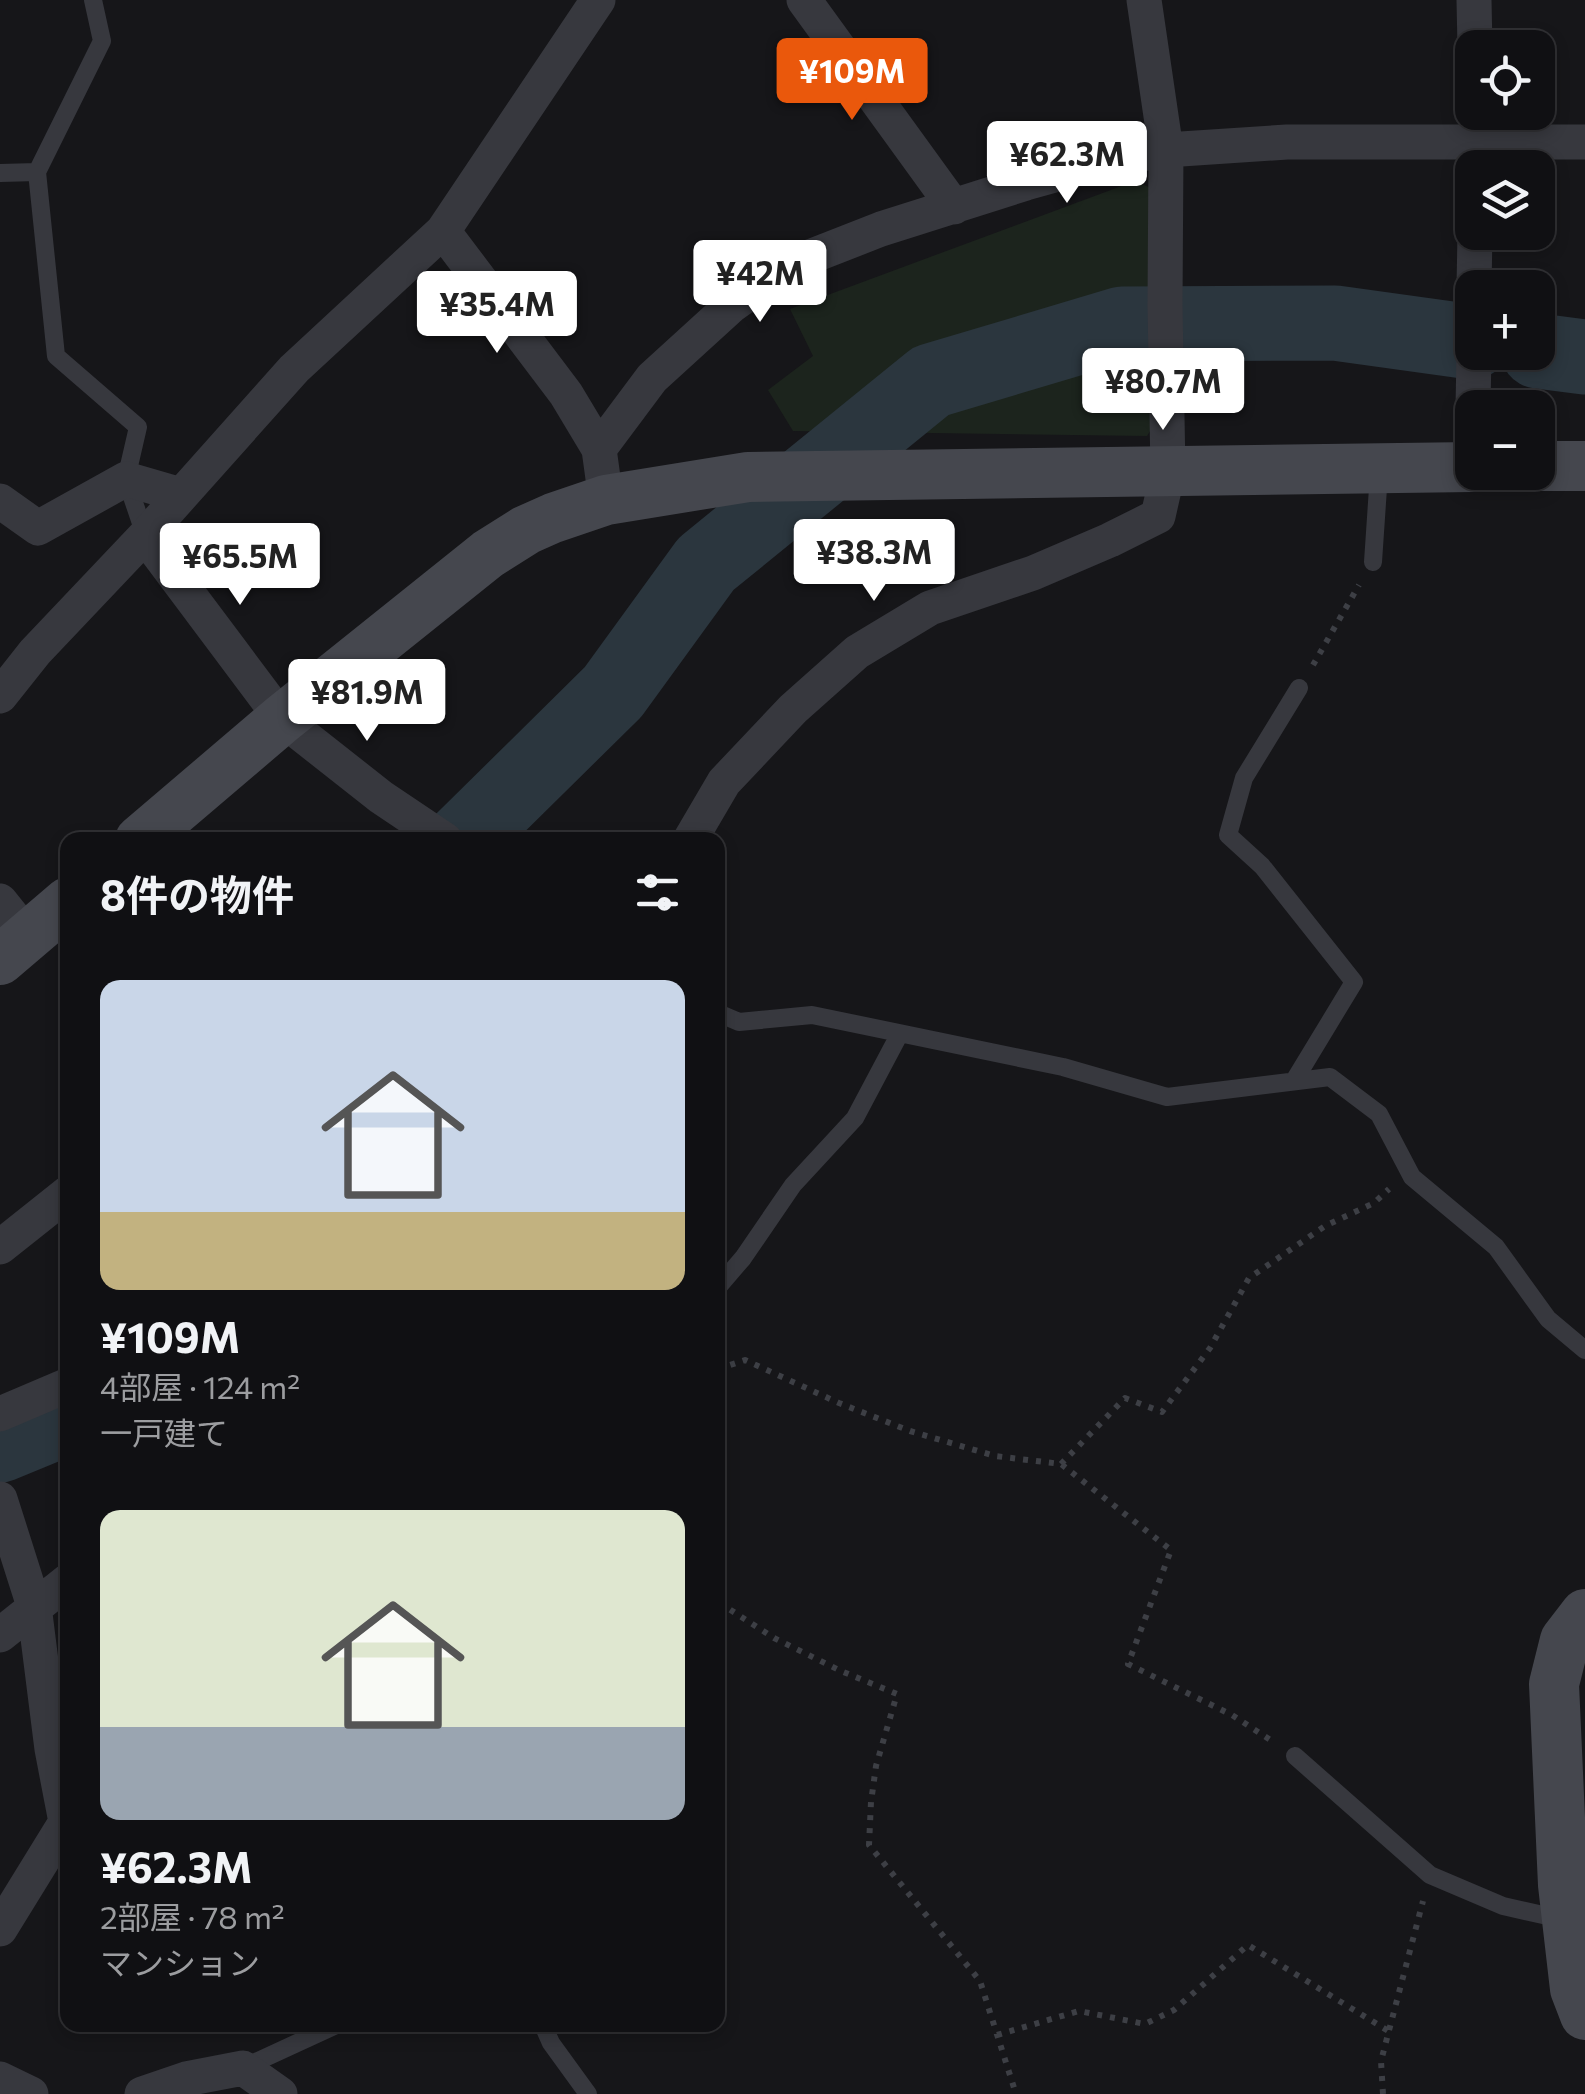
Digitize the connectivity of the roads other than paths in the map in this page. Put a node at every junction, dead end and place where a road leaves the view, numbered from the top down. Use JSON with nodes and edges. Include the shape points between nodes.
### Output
{"nodes":[{"id":1,"x":93,"y":0,"type":"edge"},
{"id":2,"x":598,"y":0,"type":"edge"},
{"id":3,"x":804,"y":0,"type":"edge"},
{"id":4,"x":1144,"y":0,"type":"edge"},
{"id":5,"x":1474,"y":0,"type":"edge"},
{"id":6,"x":1475,"y":30,"type":"edge"},
{"id":7,"x":1476,"y":141,"type":"edge"},
{"id":8,"x":1585,"y":142,"type":"edge"},
{"id":9,"x":1166,"y":150,"type":"junction"},
{"id":10,"x":0,"y":172,"type":"edge"},
{"id":11,"x":37,"y":172,"type":"junction"},
{"id":12,"x":954,"y":207,"type":"junction"},
{"id":13,"x":443,"y":231,"type":"junction"},
{"id":14,"x":599,"y":449,"type":"junction"},
{"id":15,"x":1555,"y":466,"type":"edge"},
{"id":16,"x":1585,"y":466,"type":"edge"},
{"id":17,"x":1455,"y":467,"type":"edge"},
{"id":18,"x":1380,"y":468,"type":"junction"},
{"id":19,"x":1168,"y":472,"type":"junction"},
{"id":20,"x":126,"y":479,"type":"junction"},
{"id":21,"x":181,"y":496,"type":"junction"},
{"id":22,"x":606,"y":500,"type":"junction"},
{"id":23,"x":0,"y":501,"type":"edge"},
{"id":24,"x":145,"y":536,"type":"junction"},
{"id":25,"x":1373,"y":562,"type":"road end"},
{"id":26,"x":1299,"y":688,"type":"road end"},
{"id":27,"x":0,"y":696,"type":"edge"},
{"id":28,"x":282,"y":718,"type":"junction"},
{"id":29,"x":408,"y":830,"type":"edge"},
{"id":30,"x":149,"y":832,"type":"edge"},
{"id":31,"x":695,"y":832,"type":"edge"},
{"id":32,"x":60,"y":906,"type":"edge"},
{"id":33,"x":9,"y":932,"type":"edge"},
{"id":34,"x":725,"y":1017,"type":"edge"},
{"id":35,"x":899,"y":1035,"type":"junction"},
{"id":36,"x":1294,"y":1081,"type":"junction"},
{"id":37,"x":60,"y":1199,"type":"edge"},
{"id":38,"x":0,"y":1247,"type":"edge"},
{"id":39,"x":725,"y":1279,"type":"edge"},
{"id":40,"x":1585,"y":1350,"type":"edge"},
{"id":41,"x":60,"y":1388,"type":"edge"},
{"id":42,"x":0,"y":1414,"type":"edge"},
{"id":43,"x":0,"y":1499,"type":"edge"},
{"id":44,"x":60,"y":1587,"type":"edge"},
{"id":45,"x":34,"y":1606,"type":"junction"},
{"id":46,"x":1585,"y":1614,"type":"edge"},
{"id":47,"x":0,"y":1634,"type":"edge"},
{"id":48,"x":1295,"y":1756,"type":"road end"},
{"id":49,"x":60,"y":1791,"type":"edge"},
{"id":50,"x":60,"y":1832,"type":"edge"},
{"id":51,"x":1567,"y":1920,"type":"junction"},
{"id":52,"x":0,"y":1928,"type":"edge"},
{"id":53,"x":1585,"y":2016,"type":"edge"},
{"id":54,"x":321,"y":2032,"type":"edge"},
{"id":55,"x":546,"y":2032,"type":"edge"},
{"id":56,"x":243,"y":2068,"type":"junction"},
{"id":57,"x":0,"y":2079,"type":"edge"},
{"id":58,"x":31,"y":2094,"type":"edge"},
{"id":59,"x":142,"y":2094,"type":"edge"},
{"id":60,"x":280,"y":2094,"type":"edge"},
{"id":61,"x":588,"y":2094,"type":"edge"}],
"edges":[{"from":1,"to":11,"type":"lane","via":[[102,41]]},
{"from":2,"to":13,"type":"street"},
{"from":3,"to":12,"type":"street"},
{"from":4,"to":9,"type":"street"},
{"from":5,"to":6,"type":"street"},
{"from":7,"to":8,"type":"street"},
{"from":7,"to":9,"type":"street"},
{"from":9,"to":12,"type":"street","via":[[1116,158]]},
{"from":9,"to":19,"type":"street"},
{"from":10,"to":11,"type":"lane"},
{"from":11,"to":20,"type":"lane","via":[[56,356],[138,426]]},
{"from":12,"to":14,"type":"street","via":[[789,265],[731,306],[652,378]]},
{"from":13,"to":14,"type":"street","via":[[566,394]]},
{"from":13,"to":21,"type":"street","via":[[294,369]]},
{"from":14,"to":22,"type":"street"},
{"from":15,"to":16,"type":"street"},
{"from":17,"to":18,"type":"street"},
{"from":18,"to":19,"type":"street"},
{"from":18,"to":25,"type":"lane"},
{"from":19,"to":22,"type":"street","via":[[748,477]]},
{"from":19,"to":31,"type":"street","via":[[1158,516],[1033,573],[930,608],[857,652],[724,782]]},
{"from":20,"to":21,"type":"street"},
{"from":20,"to":23,"type":"street","via":[[38,528]]},
{"from":20,"to":24,"type":"lane"},
{"from":21,"to":24,"type":"street"},
{"from":22,"to":28,"type":"street","via":[[526,530],[488,554]]},
{"from":24,"to":27,"type":"street"},
{"from":24,"to":28,"type":"street"},
{"from":26,"to":36,"type":"lane","via":[[1244,778],[1228,835],[1262,866],[1354,982]]},
{"from":28,"to":29,"type":"street","via":[[381,797]]},
{"from":28,"to":30,"type":"street"},
{"from":32,"to":33,"type":"street"},
{"from":34,"to":35,"type":"lane","via":[[739,1022],[812,1015]]},
{"from":35,"to":36,"type":"lane","via":[[1063,1068],[1167,1098]]},
{"from":35,"to":39,"type":"lane","via":[[856,1118],[793,1185]]},
{"from":36,"to":40,"type":"lane","via":[[1330,1077],[1378,1114],[1412,1176],[1496,1247],[1548,1319]]},
{"from":37,"to":38,"type":"street"},
{"from":41,"to":42,"type":"street"},
{"from":43,"to":45,"type":"street"},
{"from":44,"to":45,"type":"street"},
{"from":45,"to":47,"type":"street"},
{"from":45,"to":49,"type":"street"},
{"from":46,"to":51,"type":"street","via":[[1565,1640],[1554,1684]]},
{"from":48,"to":51,"type":"lane","via":[[1430,1875],[1503,1906]]},
{"from":50,"to":52,"type":"street"},
{"from":51,"to":53,"type":"street"},
{"from":54,"to":56,"type":"lane"},
{"from":55,"to":61,"type":"lane"},
{"from":56,"to":59,"type":"street"},
{"from":56,"to":60,"type":"street"},
{"from":57,"to":58,"type":"street"}]}
